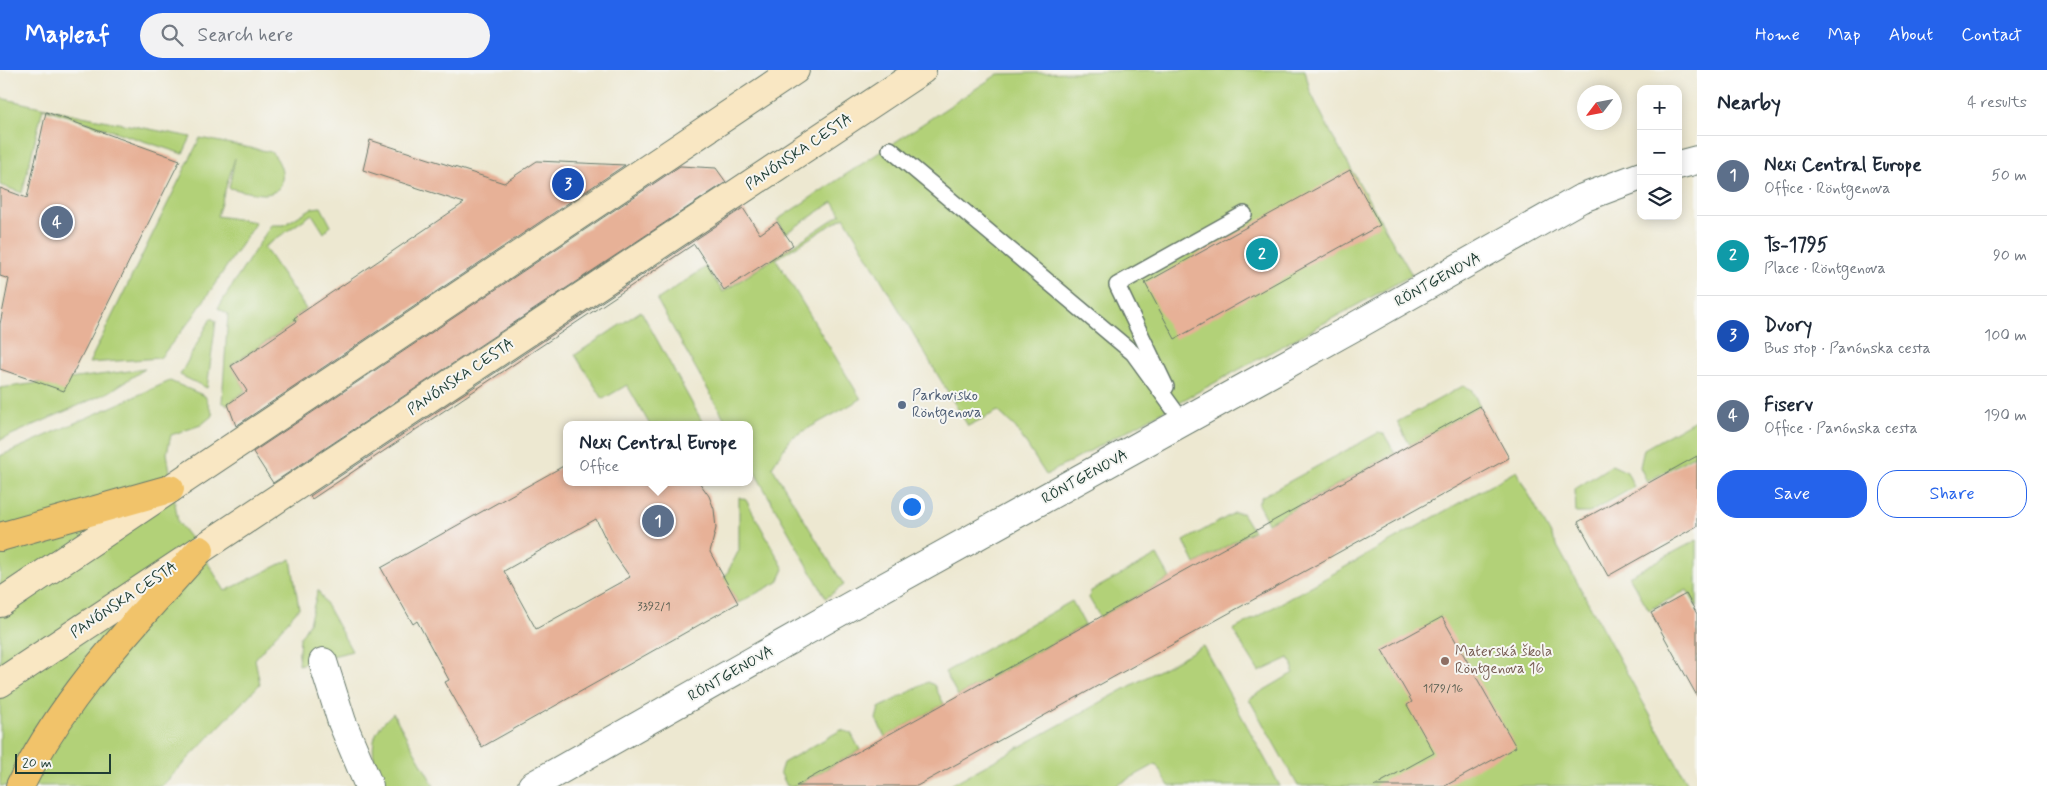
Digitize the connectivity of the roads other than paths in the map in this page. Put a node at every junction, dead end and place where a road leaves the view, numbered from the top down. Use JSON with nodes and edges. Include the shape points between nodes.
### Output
{"nodes":[{"id":1,"x":795,"y":70,"type":"edge"},
{"id":2,"x":922,"y":70,"type":"edge"},
{"id":3,"x":890,"y":149,"type":"dead end"},
{"id":4,"x":1697,"y":160,"type":"edge"},
{"id":5,"x":1682,"y":164,"type":"edge"},
{"id":6,"x":1637,"y":178,"type":"edge"},
{"id":7,"x":1244,"y":214,"type":"dead end"},
{"id":8,"x":1183,"y":422,"type":"junction"},
{"id":9,"x":171,"y":487,"type":"junction"},
{"id":10,"x":0,"y":537,"type":"edge"},
{"id":11,"x":200,"y":550,"type":"junction"},
{"id":12,"x":0,"y":603,"type":"edge"},
{"id":13,"x":323,"y":662,"type":"dead end"},
{"id":14,"x":0,"y":683,"type":"edge"},
{"id":15,"x":20,"y":786,"type":"edge"},
{"id":16,"x":368,"y":786,"type":"edge"},
{"id":17,"x":532,"y":786,"type":"edge"}],
"edges":[{"from":1,"to":9,"type":"main road"},
{"from":2,"to":11,"type":"main road","name":"PANÓNSKA CESTA"},
{"from":3,"to":8,"type":"lane","via":[[1133,353]]},
{"from":4,"to":5,"type":"street"},
{"from":6,"to":8,"type":"street","name":"RÖNTGENOVA","via":[[1580,199]]},
{"from":7,"to":8,"type":"lane","via":[[1117,285]]},
{"from":8,"to":17,"type":"street","name":"RÖNTGENOVA"},
{"from":9,"to":10,"type":"main road"},
{"from":9,"to":12,"type":"main road"},
{"from":11,"to":14,"type":"main road","name":"PANÓNSKA CESTA"},
{"from":11,"to":15,"type":"main road","via":[[107,655],[57,723]]},
{"from":13,"to":16,"type":"street","via":[[342,722]]}]}
